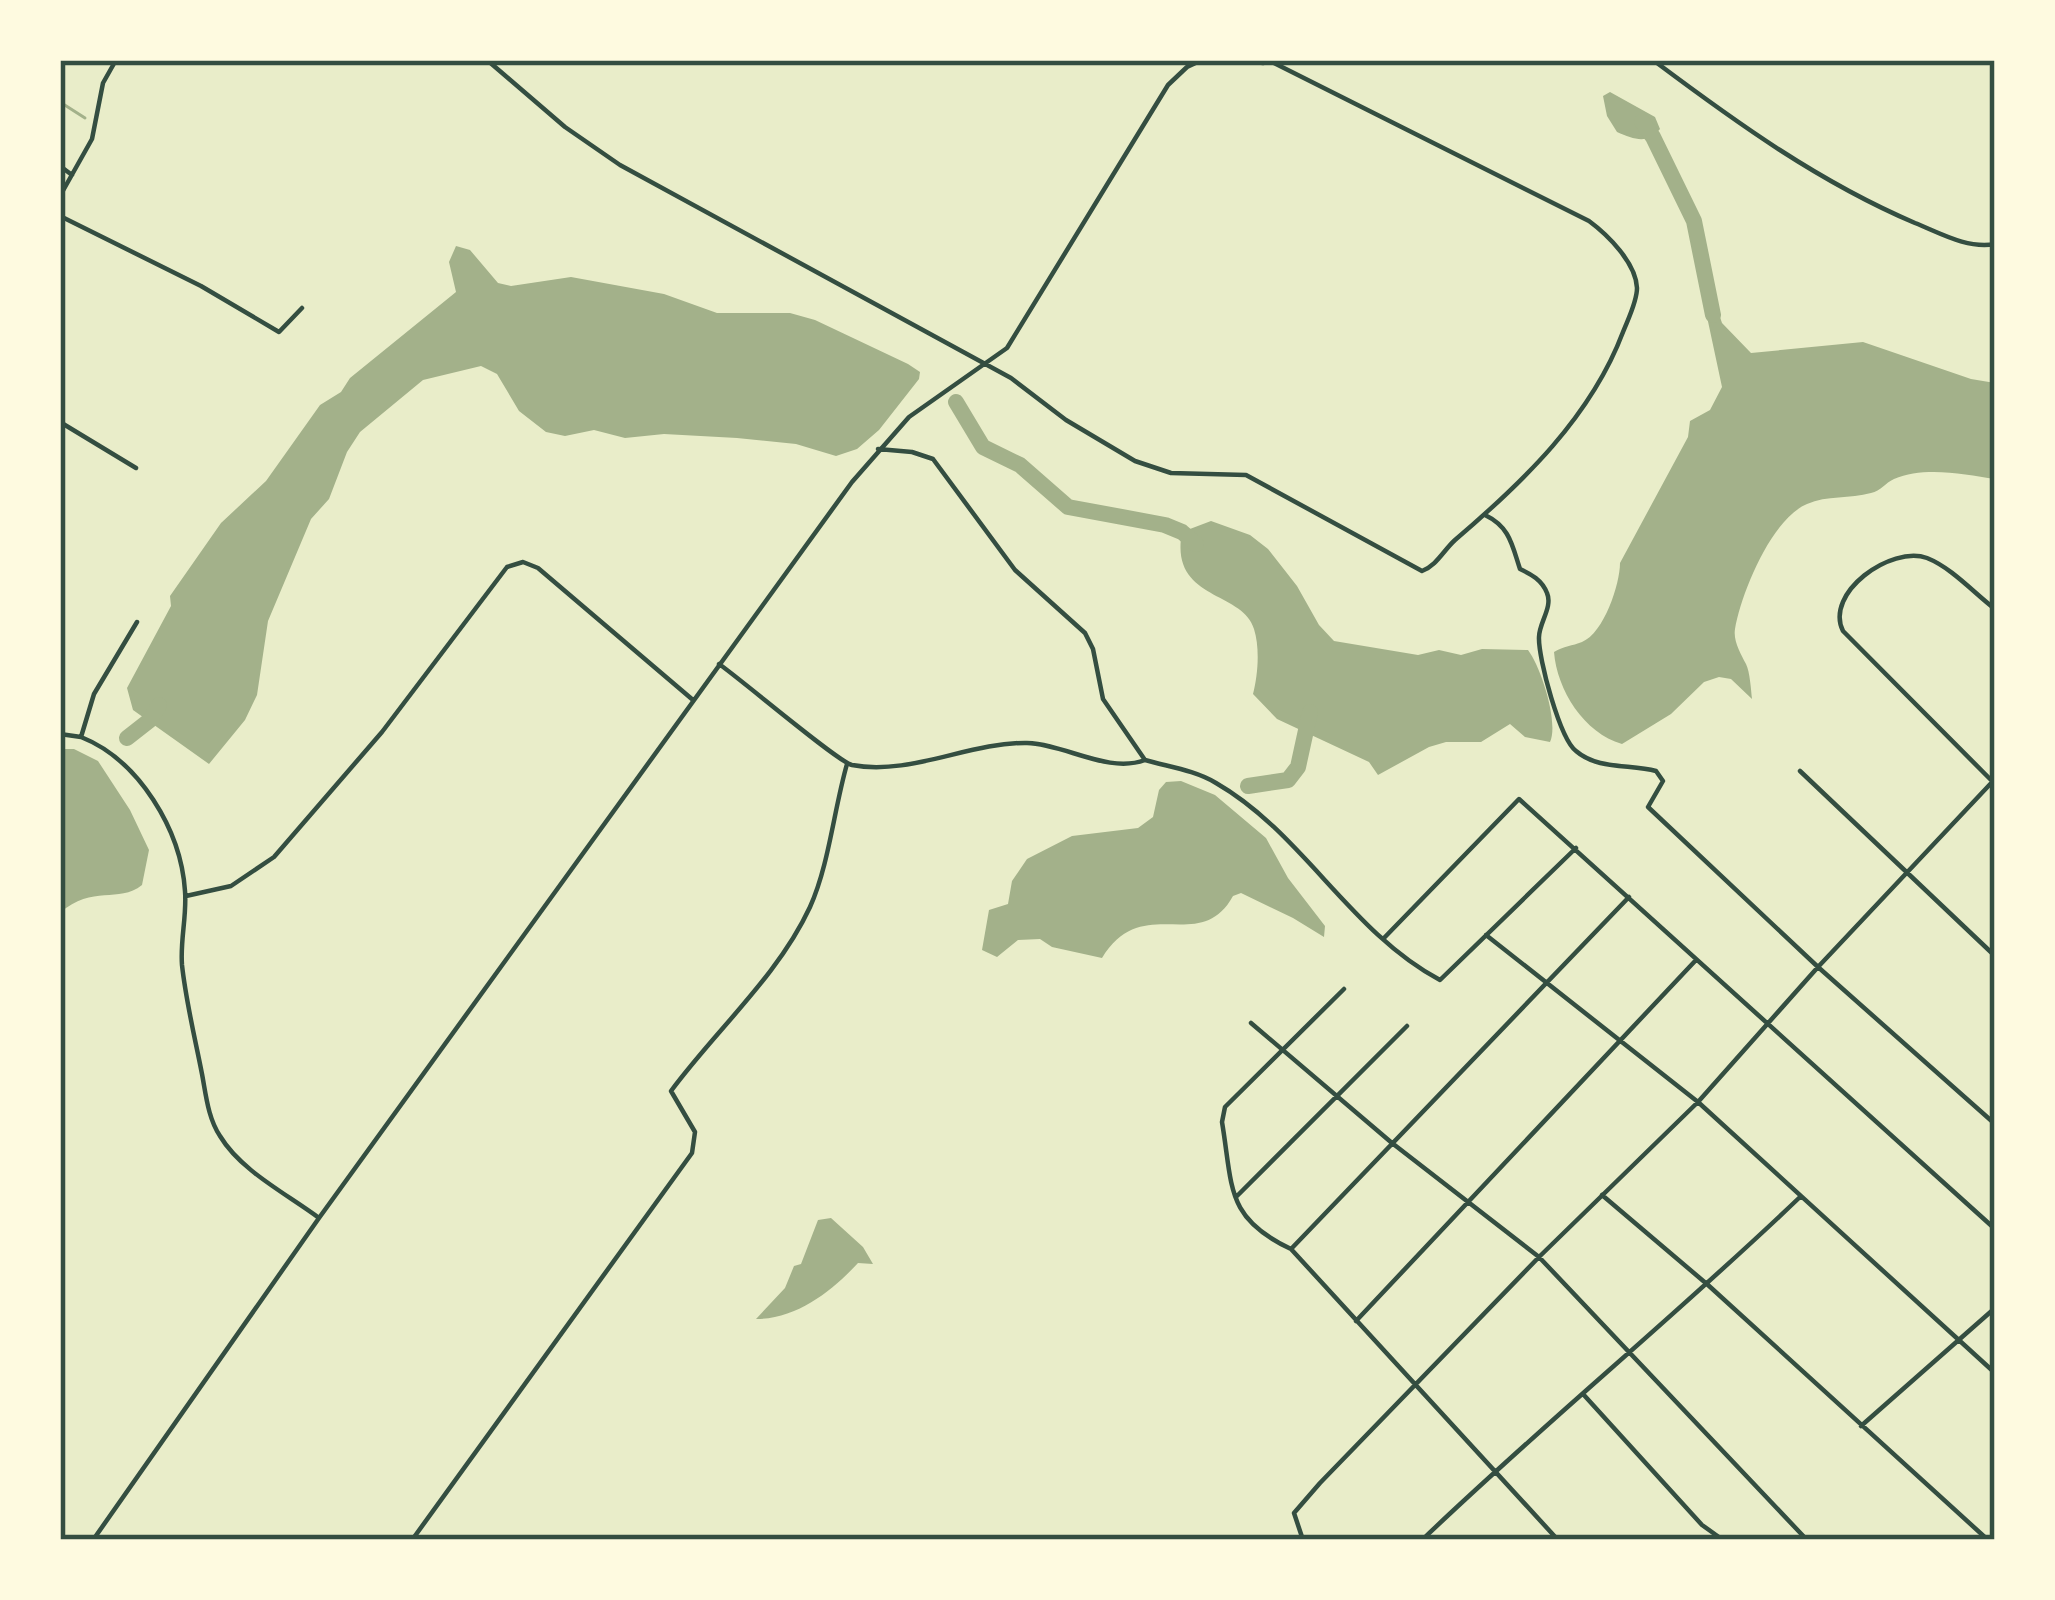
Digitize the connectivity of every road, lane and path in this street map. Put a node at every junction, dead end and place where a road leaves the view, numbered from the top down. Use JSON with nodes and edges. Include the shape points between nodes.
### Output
{"nodes":[{"id":1,"x":116,"y":60,"type":"edge"},
{"id":2,"x":488,"y":60,"type":"edge"},
{"id":3,"x":1202,"y":60,"type":"edge"},
{"id":4,"x":1241,"y":60,"type":"edge"},
{"id":5,"x":1653,"y":60,"type":"edge"},
{"id":6,"x":1274,"y":61,"type":"edge"},
{"id":7,"x":60,"y":166,"type":"edge"},
{"id":8,"x":72,"y":175,"type":"junction"},
{"id":9,"x":60,"y":196,"type":"edge"},
{"id":10,"x":60,"y":216,"type":"edge"},
{"id":11,"x":1995,"y":244,"type":"edge"},
{"id":12,"x":302,"y":308,"type":"dead end"},
{"id":13,"x":986,"y":365,"type":"junction"},
{"id":14,"x":60,"y":422,"type":"edge"},
{"id":15,"x":878,"y":449,"type":"junction"},
{"id":16,"x":136,"y":468,"type":"dead end"},
{"id":17,"x":1485,"y":515,"type":"junction"},
{"id":18,"x":1995,"y":609,"type":"edge"},
{"id":19,"x":136,"y":622,"type":"dead end"},
{"id":20,"x":719,"y":664,"type":"junction"},
{"id":21,"x":693,"y":700,"type":"junction"},
{"id":22,"x":60,"y":734,"type":"edge"},
{"id":23,"x":81,"y":737,"type":"junction"},
{"id":24,"x":1145,"y":760,"type":"junction"},
{"id":25,"x":848,"y":764,"type":"junction"},
{"id":26,"x":1800,"y":771,"type":"dead end"},
{"id":27,"x":1994,"y":780,"type":"edge"},
{"id":28,"x":1576,"y":848,"type":"junction"},
{"id":29,"x":1908,"y":874,"type":"junction"},
{"id":30,"x":186,"y":896,"type":"junction"},
{"id":31,"x":1629,"y":897,"type":"junction"},
{"id":32,"x":1486,"y":934,"type":"junction"},
{"id":33,"x":1384,"y":938,"type":"junction"},
{"id":34,"x":1995,"y":956,"type":"edge"},
{"id":35,"x":1696,"y":960,"type":"junction"},
{"id":36,"x":1818,"y":967,"type":"junction"},
{"id":37,"x":1545,"y":984,"type":"junction"},
{"id":38,"x":1344,"y":989,"type":"dead end"},
{"id":39,"x":1250,"y":1023,"type":"dead end"},
{"id":40,"x":1767,"y":1024,"type":"junction"},
{"id":41,"x":1407,"y":1026,"type":"dead end"},
{"id":42,"x":1621,"y":1041,"type":"junction"},
{"id":43,"x":1284,"y":1050,"type":"junction"},
{"id":44,"x":1335,"y":1094,"type":"junction"},
{"id":45,"x":1698,"y":1102,"type":"junction"},
{"id":46,"x":1995,"y":1124,"type":"edge"},
{"id":47,"x":1392,"y":1143,"type":"junction"},
{"id":48,"x":1602,"y":1195,"type":"junction"},
{"id":49,"x":1802,"y":1195,"type":"junction"},
{"id":50,"x":1236,"y":1197,"type":"junction"},
{"id":51,"x":1465,"y":1201,"type":"junction"},
{"id":52,"x":320,"y":1218,"type":"junction"},
{"id":53,"x":1995,"y":1228,"type":"edge"},
{"id":54,"x":1291,"y":1249,"type":"junction"},
{"id":55,"x":1539,"y":1257,"type":"junction"},
{"id":56,"x":1708,"y":1285,"type":"junction"},
{"id":57,"x":1995,"y":1308,"type":"edge"},
{"id":58,"x":1356,"y":1321,"type":"junction"},
{"id":59,"x":1957,"y":1340,"type":"junction"},
{"id":60,"x":1632,"y":1351,"type":"junction"},
{"id":61,"x":1995,"y":1373,"type":"edge"},
{"id":62,"x":1416,"y":1384,"type":"junction"},
{"id":63,"x":1583,"y":1394,"type":"junction"},
{"id":64,"x":1861,"y":1426,"type":"junction"},
{"id":65,"x":1495,"y":1470,"type":"junction"},
{"id":66,"x":93,"y":1540,"type":"edge"},
{"id":67,"x":412,"y":1540,"type":"edge"},
{"id":68,"x":1304,"y":1540,"type":"edge"},
{"id":69,"x":1422,"y":1540,"type":"edge"},
{"id":70,"x":1558,"y":1540,"type":"edge"},
{"id":71,"x":1723,"y":1540,"type":"edge"},
{"id":72,"x":1807,"y":1540,"type":"edge"},
{"id":73,"x":1988,"y":1540,"type":"edge"}],
"edges":[{"from":1,"to":8,"type":"street"},
{"from":2,"to":13,"type":"street","via":[[620,165]]},
{"from":3,"to":13,"type":"street","via":[[1168,85],[1029,317]]},
{"from":4,"to":6,"type":"street"},
{"from":5,"to":11,"type":"street","via":[[1833,185],[1945,236]]},
{"from":6,"to":17,"type":"street","via":[[1589,221],[1611,238],[1634,277],[1634,301],[1604,380]]},
{"from":7,"to":8,"type":"street"},
{"from":8,"to":9,"type":"street"},
{"from":10,"to":12,"type":"street","via":[[279,332]]},
{"from":13,"to":15,"type":"street","via":[[932,398]]},
{"from":13,"to":17,"type":"street","via":[[1135,461],[1172,473],[1246,475],[1412,568],[1434,565]]},
{"from":14,"to":16,"type":"street"},
{"from":15,"to":20,"type":"street"},
{"from":15,"to":24,"type":"street","via":[[933,459],[1015,570],[1075,622],[1093,649],[1102,699]]},
{"from":17,"to":36,"type":"street","via":[[1503,526],[1520,569],[1547,593],[1539,641],[1574,751],[1656,771],[1663,782],[1648,807]]},
{"from":18,"to":27,"type":"street","via":[[1946,570],[1913,556],[1869,573],[1840,605],[1838,620]]},
{"from":19,"to":23,"type":"street","via":[[94,694]]},
{"from":20,"to":21,"type":"street"},
{"from":20,"to":25,"type":"street"},
{"from":21,"to":30,"type":"street","via":[[538,568],[507,567],[274,857],[231,886]]},
{"from":21,"to":52,"type":"street"},
{"from":22,"to":23,"type":"street"},
{"from":23,"to":30,"type":"street","via":[[115,756],[148,794],[178,853]]},
{"from":24,"to":25,"type":"street","via":[[1119,763],[1010,743],[891,765]]},
{"from":24,"to":33,"type":"street","via":[[1203,776],[1241,800]]},
{"from":25,"to":67,"type":"street","via":[[810,907],[671,1091],[695,1132],[692,1154]]},
{"from":26,"to":29,"type":"street"},
{"from":27,"to":29,"type":"street"},
{"from":28,"to":31,"type":"street"},
{"from":28,"to":32,"type":"street"},
{"from":28,"to":33,"type":"street","via":[[1519,799]]},
{"from":29,"to":34,"type":"street"},
{"from":29,"to":36,"type":"street"},
{"from":30,"to":52,"type":"street","via":[[182,961],[215,1129],[241,1160]]},
{"from":31,"to":35,"type":"street"},
{"from":31,"to":37,"type":"street"},
{"from":32,"to":33,"type":"street","via":[[1440,980]]},
{"from":32,"to":37,"type":"street"},
{"from":35,"to":40,"type":"street"},
{"from":35,"to":42,"type":"street"},
{"from":36,"to":40,"type":"street"},
{"from":36,"to":46,"type":"street"},
{"from":37,"to":42,"type":"street"},
{"from":37,"to":47,"type":"street"},
{"from":38,"to":43,"type":"street"},
{"from":39,"to":43,"type":"street"},
{"from":40,"to":45,"type":"street"},
{"from":40,"to":53,"type":"street"},
{"from":41,"to":44,"type":"street"},
{"from":42,"to":45,"type":"street"},
{"from":42,"to":51,"type":"street"},
{"from":43,"to":44,"type":"street"},
{"from":43,"to":50,"type":"street","via":[[1225,1108]]},
{"from":44,"to":47,"type":"street"},
{"from":44,"to":50,"type":"street"},
{"from":45,"to":48,"type":"street"},
{"from":45,"to":49,"type":"street"},
{"from":47,"to":51,"type":"street"},
{"from":47,"to":54,"type":"street"},
{"from":48,"to":55,"type":"street"},
{"from":48,"to":56,"type":"street"},
{"from":49,"to":56,"type":"street"},
{"from":49,"to":59,"type":"street"},
{"from":50,"to":54,"type":"street","via":[[1257,1232]]},
{"from":51,"to":55,"type":"street"},
{"from":51,"to":58,"type":"street"},
{"from":52,"to":66,"type":"street"},
{"from":54,"to":58,"type":"street"},
{"from":55,"to":60,"type":"street"},
{"from":55,"to":62,"type":"street"},
{"from":56,"to":60,"type":"street"},
{"from":56,"to":64,"type":"street"},
{"from":57,"to":59,"type":"street"},
{"from":58,"to":62,"type":"street"},
{"from":59,"to":61,"type":"street"},
{"from":59,"to":64,"type":"street"},
{"from":60,"to":63,"type":"street"},
{"from":60,"to":72,"type":"street"},
{"from":62,"to":65,"type":"street"},
{"from":62,"to":68,"type":"street","via":[[1294,1513]]},
{"from":63,"to":65,"type":"street"},
{"from":63,"to":71,"type":"street"},
{"from":64,"to":73,"type":"street"},
{"from":65,"to":69,"type":"street"},
{"from":65,"to":70,"type":"street"}]}
